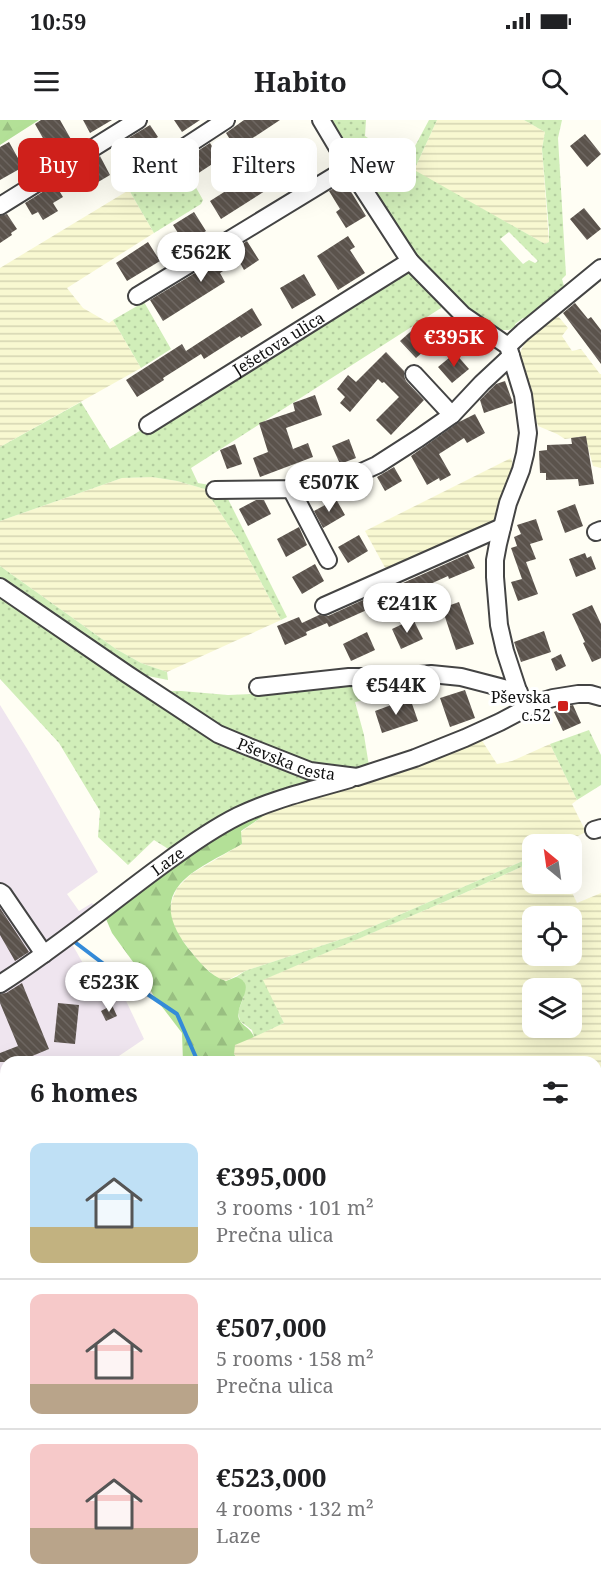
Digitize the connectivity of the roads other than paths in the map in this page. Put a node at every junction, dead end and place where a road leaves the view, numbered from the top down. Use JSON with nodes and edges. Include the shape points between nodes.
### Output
{"nodes":[{"id":1,"x":138,"y":120,"type":"edge"},
{"id":2,"x":226,"y":120,"type":"edge"},
{"id":3,"x":321,"y":120,"type":"edge"},
{"id":4,"x":198,"y":138,"type":"edge"},
{"id":5,"x":332,"y":138,"type":"edge"},
{"id":6,"x":329,"y":179,"type":"edge"},
{"id":7,"x":365,"y":192,"type":"edge"},
{"id":8,"x":0,"y":206,"type":"edge"},
{"id":9,"x":410,"y":261,"type":"junction"},
{"id":10,"x":601,"y":268,"type":"edge"},
{"id":11,"x":137,"y":296,"type":"dead end"},
{"id":12,"x":510,"y":351,"type":"junction"},
{"id":13,"x":414,"y":374,"type":"dead end"},
{"id":14,"x":452,"y":415,"type":"junction"},
{"id":15,"x":148,"y":425,"type":"dead end"},
{"id":16,"x":291,"y":489,"type":"junction"},
{"id":17,"x":215,"y":490,"type":"dead end"},
{"id":18,"x":502,"y":527,"type":"junction"},
{"id":19,"x":327,"y":560,"type":"dead end"},
{"id":20,"x":0,"y":587,"type":"edge"},
{"id":21,"x":324,"y":606,"type":"dead end"},
{"id":22,"x":258,"y":687,"type":"dead end"},
{"id":23,"x":519,"y":692,"type":"junction"},
{"id":24,"x":597,"y":692,"type":"edge"},
{"id":25,"x":524,"y":709,"type":"junction"},
{"id":26,"x":357,"y":777,"type":"junction"},
{"id":27,"x":0,"y":892,"type":"edge"},
{"id":28,"x":44,"y":954,"type":"junction"},
{"id":29,"x":0,"y":984,"type":"edge"}],
"edges":[{"from":1,"to":8,"type":"street"},
{"from":2,"to":4,"type":"street"},
{"from":3,"to":5,"type":"street"},
{"from":6,"to":11,"type":"street"},
{"from":7,"to":9,"type":"street"},
{"from":9,"to":12,"type":"street","via":[[463,315]]},
{"from":9,"to":15,"type":"street","name":"Ješetova ulica"},
{"from":10,"to":12,"type":"street","via":[[522,332]]},
{"from":12,"to":14,"type":"street"},
{"from":12,"to":18,"type":"street","via":[[523,395],[528,433],[521,470]]},
{"from":13,"to":14,"type":"street"},
{"from":14,"to":16,"type":"street","via":[[377,465],[335,484]]},
{"from":16,"to":17,"type":"street"},
{"from":16,"to":19,"type":"street"},
{"from":18,"to":21,"type":"street"},
{"from":18,"to":23,"type":"street","via":[[495,560],[499,625]]},
{"from":20,"to":26,"type":"street","name":"Pševska cesta","via":[[218,734],[310,771]]},
{"from":22,"to":23,"type":"street","via":[[349,677],[431,674],[461,677]]},
{"from":23,"to":25,"type":"street"},
{"from":24,"to":25,"type":"street","name":"Pševska cesta","via":[[553,698]]},
{"from":25,"to":26,"type":"street","name":"Pševska cesta","via":[[465,738]]},
{"from":26,"to":28,"type":"street","name":"Laze","via":[[265,804],[236,817],[197,840]]},
{"from":27,"to":28,"type":"street"},
{"from":28,"to":29,"type":"street","name":"Laze"}]}
